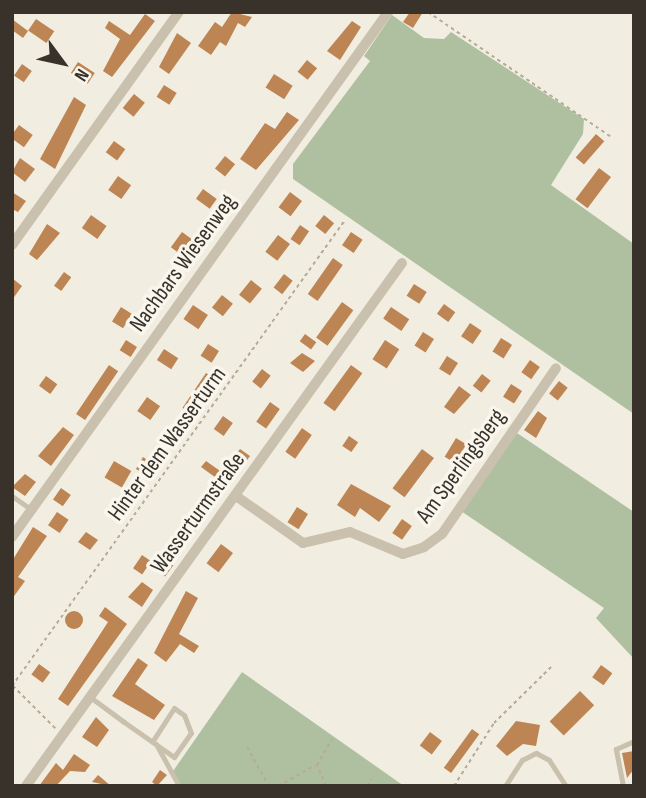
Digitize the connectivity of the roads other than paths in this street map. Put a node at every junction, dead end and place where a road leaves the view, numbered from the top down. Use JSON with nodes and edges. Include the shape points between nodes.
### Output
{"nodes":[{"id":1,"x":179,"y":12,"type":"edge"},
{"id":2,"x":388,"y":12,"type":"edge"},
{"id":3,"x":12,"y":246,"type":"edge"},
{"id":4,"x":402,"y":263,"type":"dead end"},
{"id":5,"x":556,"y":368,"type":"dead end"},
{"id":6,"x":12,"y":496,"type":"edge"},
{"id":7,"x":236,"y":496,"type":"junction"},
{"id":8,"x":32,"y":510,"type":"junction"},
{"id":9,"x":12,"y":537,"type":"edge"},
{"id":10,"x":90,"y":697,"type":"junction"},
{"id":11,"x":634,"y":741,"type":"edge"},
{"id":12,"x":154,"y":743,"type":"junction"},
{"id":13,"x":26,"y":786,"type":"edge"},
{"id":14,"x":179,"y":786,"type":"edge"},
{"id":15,"x":505,"y":786,"type":"edge"},
{"id":16,"x":566,"y":786,"type":"edge"},
{"id":17,"x":623,"y":786,"type":"edge"}],
"edges":[{"from":1,"to":3,"type":"street"},
{"from":2,"to":8,"type":"street","name":"Nachbars Wiesenweg"},
{"from":4,"to":7,"type":"street","name":"Wasserturmstraße"},
{"from":5,"to":7,"type":"street","name":"Am Sperlingsberg","via":[[434,541],[403,554],[362,533],[303,543]]},
{"from":6,"to":8,"type":"lane"},
{"from":7,"to":10,"type":"street","name":"Wasserturmstraße"},
{"from":8,"to":9,"type":"street","name":"Nachbars Wiesenweg"},
{"from":10,"to":12,"type":"lane"},
{"from":10,"to":13,"type":"street","name":"Wasserturmstraße"},
{"from":11,"to":17,"type":"lane","via":[[615,749]]},
{"from":12,"to":12,"type":"lane","via":[[174,757],[191,733],[184,715],[174,708]]},
{"from":12,"to":14,"type":"lane"},
{"from":15,"to":16,"type":"lane","via":[[522,760],[536,753],[549,760]]}]}
